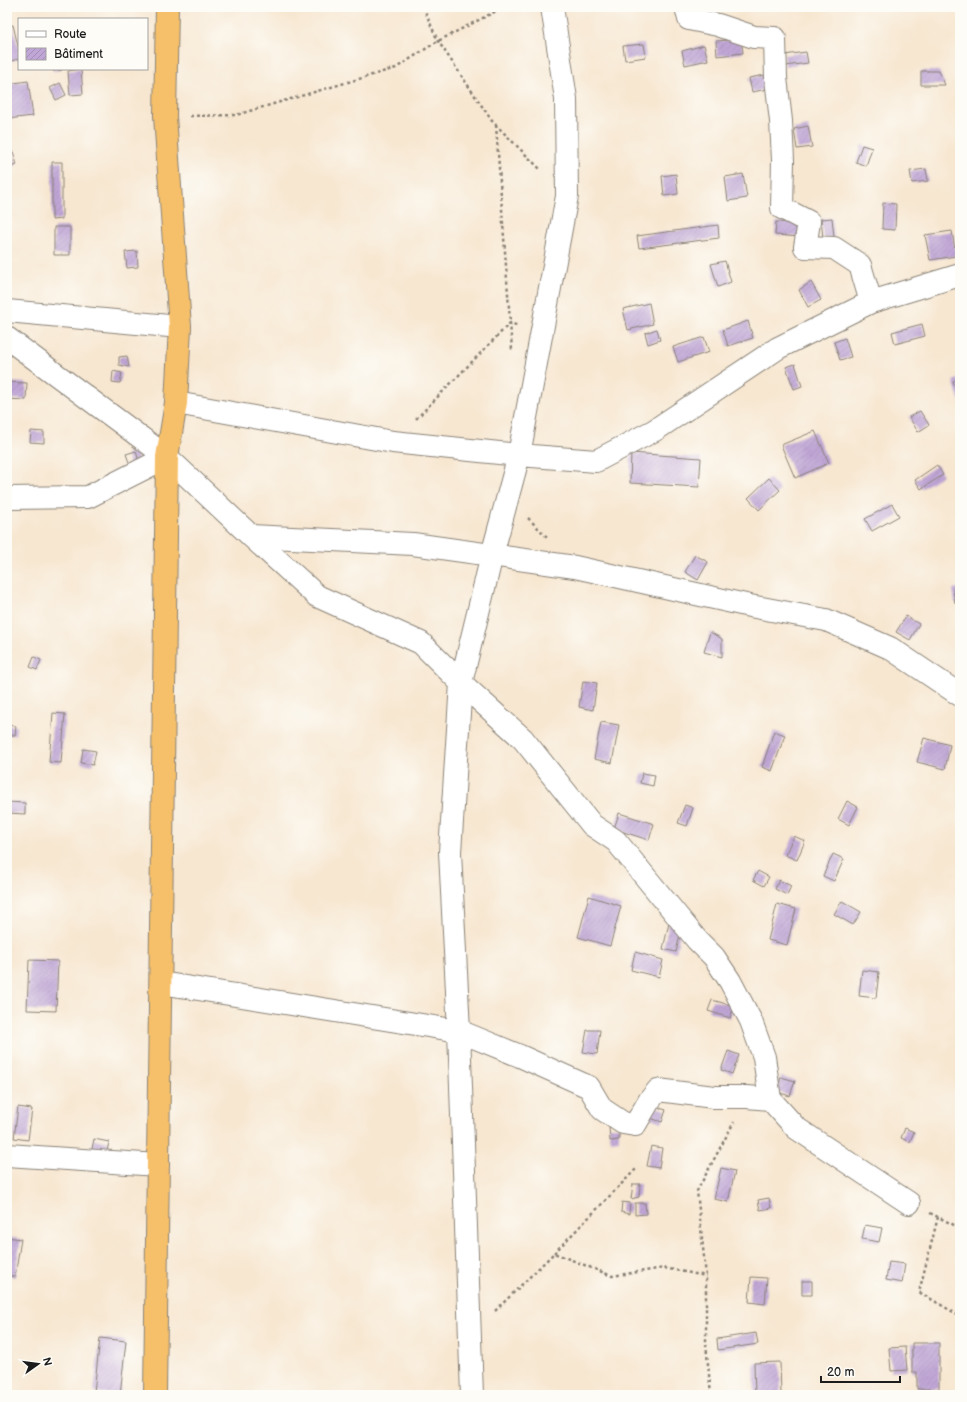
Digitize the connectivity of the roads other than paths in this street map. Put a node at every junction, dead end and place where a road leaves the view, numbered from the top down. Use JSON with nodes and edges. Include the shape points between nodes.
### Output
{"nodes":[{"id":1,"x":168,"y":7,"type":"edge"},
{"id":2,"x":552,"y":7,"type":"edge"},
{"id":3,"x":686,"y":7,"type":"edge"},
{"id":4,"x":960,"y":275,"type":"edge"},
{"id":5,"x":871,"y":302,"type":"junction"},
{"id":6,"x":7,"y":311,"type":"edge"},
{"id":7,"x":180,"y":327,"type":"junction"},
{"id":8,"x":7,"y":338,"type":"edge"},
{"id":9,"x":176,"y":403,"type":"junction"},
{"id":10,"x":520,"y":455,"type":"junction"},
{"id":11,"x":167,"y":457,"type":"junction"},
{"id":12,"x":7,"y":498,"type":"edge"},
{"id":13,"x":251,"y":536,"type":"junction"},
{"id":14,"x":492,"y":555,"type":"junction"},
{"id":15,"x":461,"y":683,"type":"junction"},
{"id":16,"x":960,"y":695,"type":"edge"},
{"id":17,"x":161,"y":983,"type":"junction"},
{"id":18,"x":458,"y":1031,"type":"junction"},
{"id":19,"x":770,"y":1099,"type":"junction"},
{"id":20,"x":7,"y":1155,"type":"edge"},
{"id":21,"x":158,"y":1165,"type":"junction"},
{"id":22,"x":909,"y":1203,"type":"road end"},
{"id":23,"x":156,"y":1395,"type":"edge"},
{"id":24,"x":472,"y":1395,"type":"edge"}],
"edges":[{"from":1,"to":7,"type":"highway","via":[[165,116]]},
{"from":2,"to":10,"type":"street","via":[[566,99],[567,196]]},
{"from":3,"to":5,"type":"street","via":[[689,19],[754,37],[775,38],[781,121],[782,208],[809,222],[805,247],[834,248],[860,265]]},
{"from":4,"to":5,"type":"street"},
{"from":5,"to":10,"type":"street","via":[[778,348],[655,430],[596,461]]},
{"from":6,"to":7,"type":"street"},
{"from":7,"to":9,"type":"highway"},
{"from":8,"to":11,"type":"street"},
{"from":9,"to":10,"type":"street","via":[[393,442]]},
{"from":9,"to":11,"type":"highway"},
{"from":10,"to":14,"type":"street"},
{"from":11,"to":12,"type":"street","via":[[88,497]]},
{"from":11,"to":13,"type":"street"},
{"from":11,"to":17,"type":"highway"},
{"from":13,"to":14,"type":"street","via":[[413,544]]},
{"from":13,"to":15,"type":"street","via":[[317,596],[421,643]]},
{"from":14,"to":15,"type":"street"},
{"from":14,"to":16,"type":"street","via":[[575,567],[750,606],[826,620],[890,648]]},
{"from":15,"to":18,"type":"street","via":[[450,852]]},
{"from":15,"to":19,"type":"street","via":[[523,739],[592,825],[616,841],[697,940],[714,956],[751,1021],[764,1057]]},
{"from":17,"to":18,"type":"street"},
{"from":17,"to":21,"type":"highway"},
{"from":18,"to":19,"type":"street","via":[[589,1087],[602,1109],[623,1123],[635,1124],[658,1090],[714,1097]]},
{"from":18,"to":24,"type":"street"},
{"from":19,"to":22,"type":"street","via":[[796,1128]]},
{"from":20,"to":21,"type":"street"},
{"from":21,"to":23,"type":"highway"}]}
